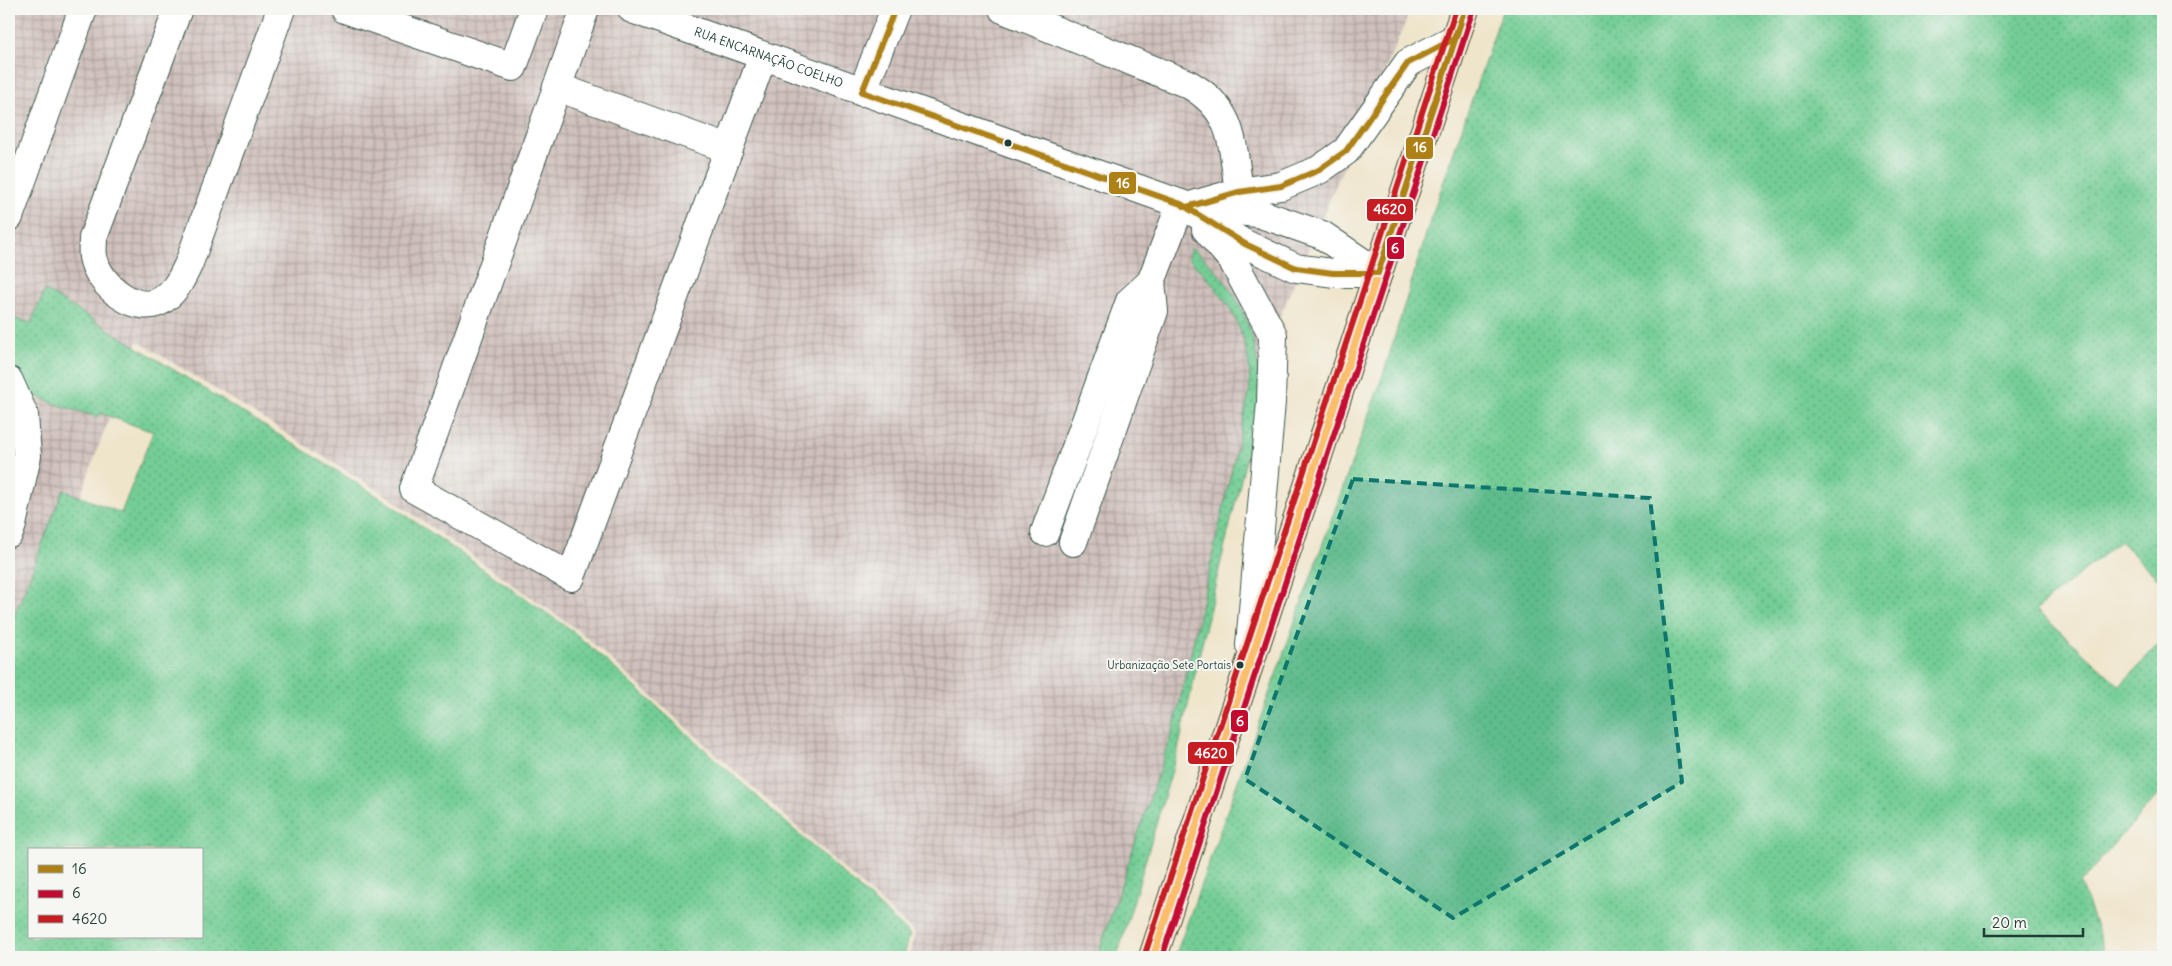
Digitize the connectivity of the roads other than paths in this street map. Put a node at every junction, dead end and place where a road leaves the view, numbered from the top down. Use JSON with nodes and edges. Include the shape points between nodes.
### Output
{"nodes":[{"id":1,"x":83,"y":9,"type":"edge"},
{"id":2,"x":178,"y":9,"type":"edge"},
{"id":3,"x":280,"y":9,"type":"edge"},
{"id":4,"x":345,"y":9,"type":"edge"},
{"id":5,"x":534,"y":9,"type":"edge"},
{"id":6,"x":585,"y":9,"type":"edge"},
{"id":7,"x":632,"y":9,"type":"edge"},
{"id":8,"x":895,"y":9,"type":"edge"},
{"id":9,"x":1003,"y":9,"type":"edge"},
{"id":10,"x":1465,"y":9,"type":"edge"},
{"id":11,"x":1454,"y":39,"type":"junction"},
{"id":12,"x":763,"y":56,"type":"junction"},
{"id":13,"x":557,"y":87,"type":"junction"},
{"id":14,"x":862,"y":92,"type":"junction"},
{"id":15,"x":729,"y":149,"type":"junction"},
{"id":16,"x":1240,"y":192,"type":"junction"},
{"id":17,"x":1184,"y":206,"type":"junction"},
{"id":18,"x":9,"y":217,"type":"edge"},
{"id":19,"x":1378,"y":273,"type":"junction"},
{"id":20,"x":1151,"y":282,"type":"junction"},
{"id":21,"x":9,"y":381,"type":"edge"},
{"id":22,"x":1045,"y":532,"type":"dead end"},
{"id":23,"x":9,"y":533,"type":"edge"},
{"id":24,"x":1073,"y":542,"type":"dead end"},
{"id":25,"x":1248,"y":669,"type":"junction"},
{"id":26,"x":1153,"y":957,"type":"edge"}],
"edges":[{"from":1,"to":18,"type":"street"},
{"from":2,"to":3,"type":"street","via":[[94,238],[92,256],[111,288],[126,301],[148,305],[164,299],[178,286],[189,263]]},
{"from":4,"to":5,"type":"street","via":[[513,68]]},
{"from":6,"to":13,"type":"street"},
{"from":7,"to":12,"type":"street","name":"RUA ENCARNAÇÃO COELHO"},
{"from":8,"to":14,"type":"street"},
{"from":9,"to":16,"type":"street","via":[[1204,92],[1218,106],[1228,125]]},
{"from":10,"to":11,"type":"main road"},
{"from":11,"to":16,"type":"street","via":[[1408,63],[1346,151],[1320,170],[1281,186]]},
{"from":11,"to":19,"type":"main road"},
{"from":12,"to":14,"type":"street","name":"RUA ENCARNAÇÃO COELHO"},
{"from":12,"to":15,"type":"street"},
{"from":13,"to":15,"type":"street"},
{"from":13,"to":15,"type":"street","via":[[414,489],[571,577]]},
{"from":14,"to":17,"type":"street","name":"RUA ENCARNAÇÃO COELHO"},
{"from":16,"to":17,"type":"street"},
{"from":17,"to":19,"type":"street","name":"RUA ENCARNAÇÃO COELHO","via":[[1258,213],[1322,235]]},
{"from":17,"to":19,"type":"street","name":"RUA ENCARNAÇÃO COELHO","via":[[1245,244],[1296,268],[1333,274]]},
{"from":17,"to":20,"type":"street"},
{"from":17,"to":25,"type":"street","via":[[1233,261],[1272,335],[1270,402]]},
{"from":19,"to":25,"type":"main road"},
{"from":20,"to":22,"type":"street","via":[[1130,301]]},
{"from":20,"to":24,"type":"street","via":[[1154,311]]},
{"from":21,"to":23,"type":"street","via":[[24,415],[28,456]]},
{"from":25,"to":26,"type":"main road"}]}
